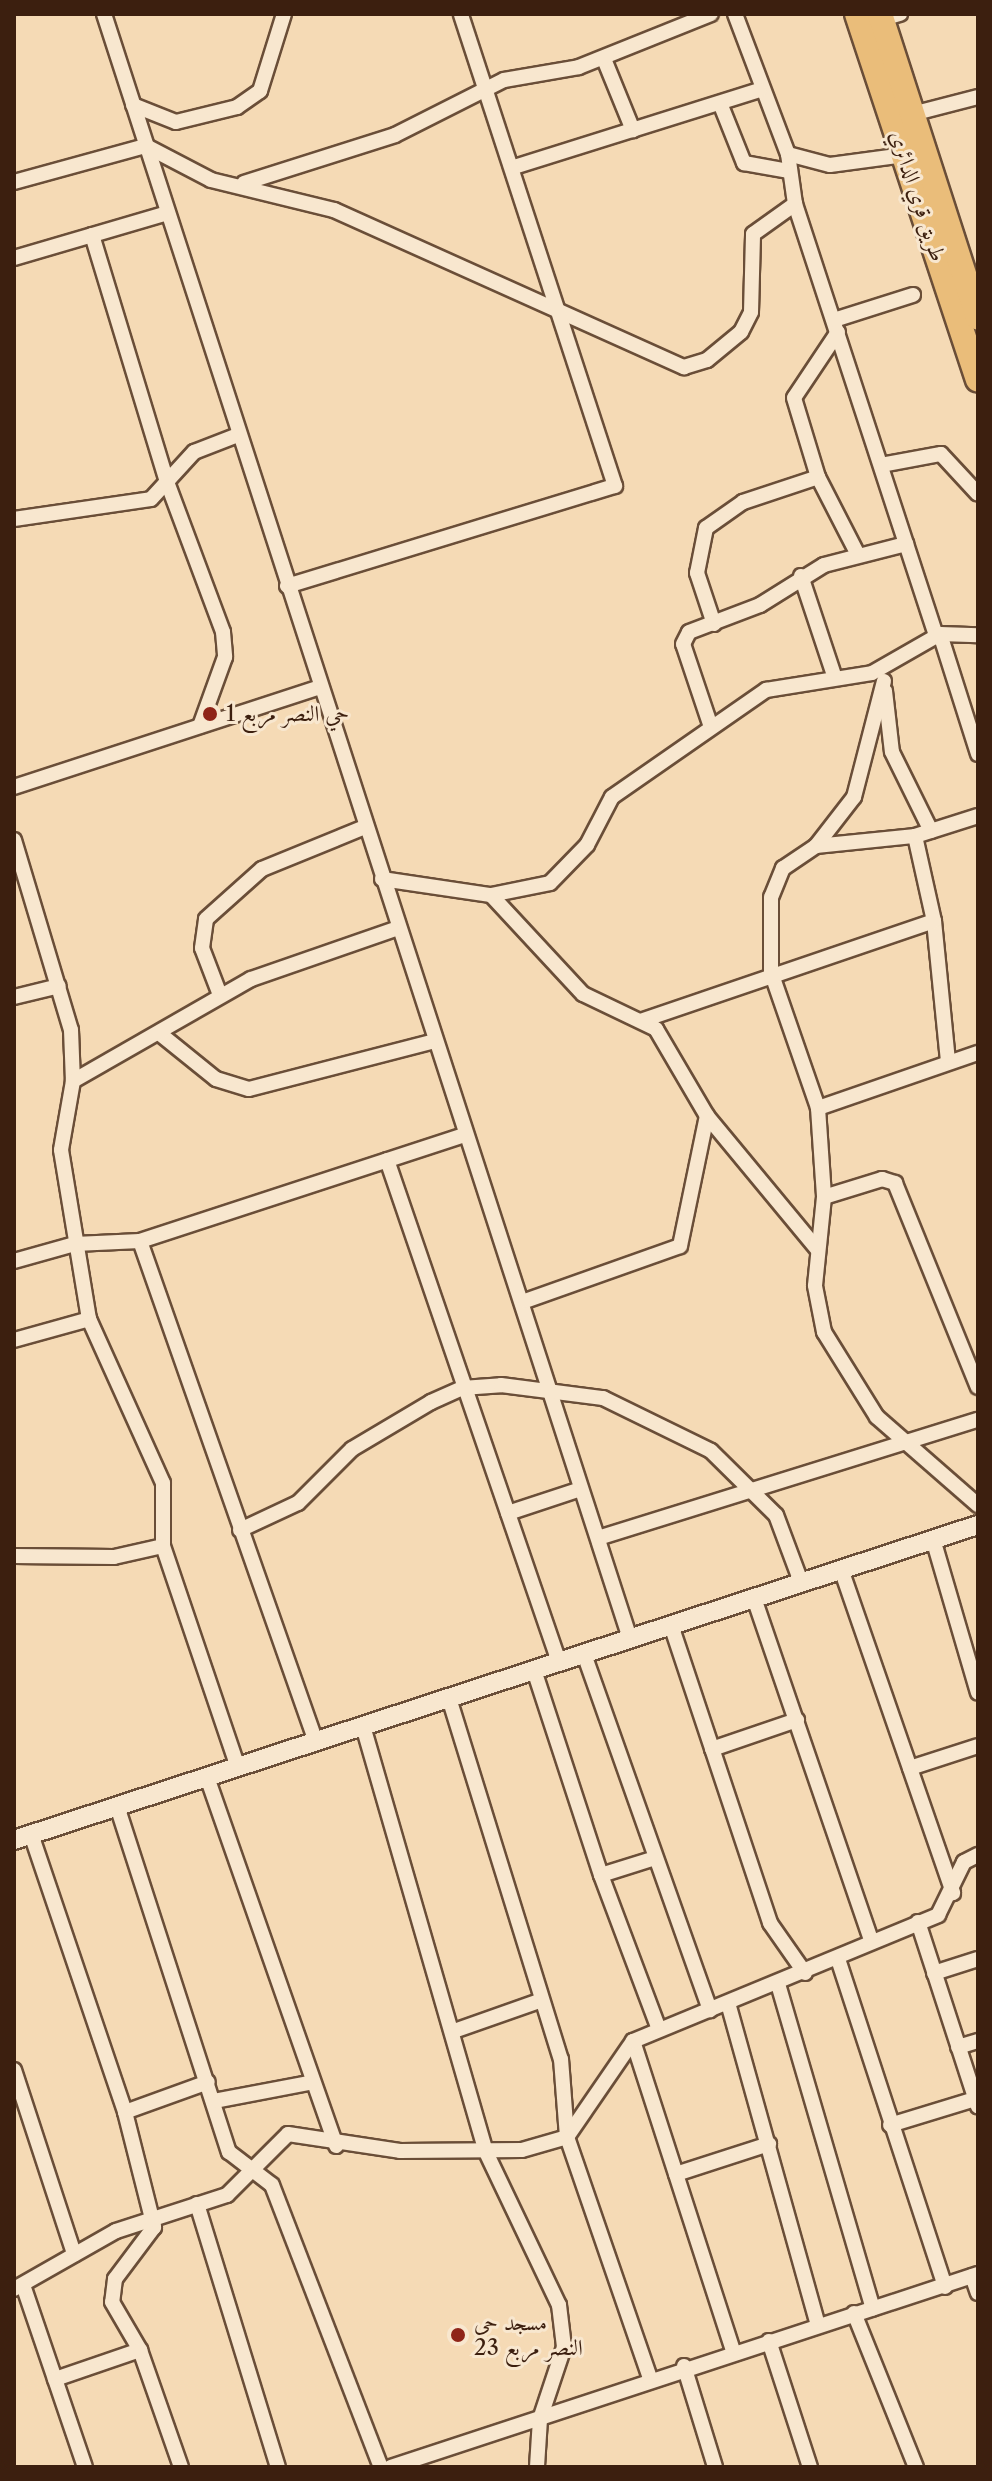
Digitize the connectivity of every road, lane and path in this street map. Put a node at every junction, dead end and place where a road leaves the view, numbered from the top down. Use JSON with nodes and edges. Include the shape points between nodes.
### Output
{"nodes":[{"id":1,"x":104,"y":14,"type":"edge"},
{"id":2,"x":284,"y":14,"type":"edge"},
{"id":3,"x":461,"y":14,"type":"edge"},
{"id":4,"x":665,"y":14,"type":"edge"},
{"id":5,"x":711,"y":14,"type":"edge"},
{"id":6,"x":735,"y":14,"type":"edge"},
{"id":7,"x":857,"y":14,"type":"edge"},
{"id":8,"x":887,"y":16,"type":"edge"},
{"id":9,"x":670,"y":29,"type":"junction"},
{"id":10,"x":604,"y":59,"type":"junction"},
{"id":11,"x":486,"y":87,"type":"junction"},
{"id":12,"x":759,"y":90,"type":"junction"},
{"id":13,"x":978,"y":97,"type":"edge"},
{"id":14,"x":720,"y":103,"type":"junction"},
{"id":15,"x":133,"y":105,"type":"junction"},
{"id":16,"x":912,"y":114,"type":"junction"},
{"id":17,"x":633,"y":130,"type":"junction"},
{"id":18,"x":146,"y":146,"type":"junction"},
{"id":19,"x":788,"y":154,"type":"junction"},
{"id":20,"x":904,"y":155,"type":"junction"},
{"id":21,"x":514,"y":167,"type":"junction"},
{"id":22,"x":789,"y":171,"type":"junction"},
{"id":23,"x":14,"y":182,"type":"edge"},
{"id":24,"x":242,"y":184,"type":"junction"},
{"id":25,"x":795,"y":204,"type":"junction"},
{"id":26,"x":168,"y":213,"type":"junction"},
{"id":27,"x":92,"y":235,"type":"junction"},
{"id":28,"x":14,"y":258,"type":"edge"},
{"id":29,"x":913,"y":295,"type":"dead end"},
{"id":30,"x":555,"y":306,"type":"junction"},
{"id":31,"x":978,"y":318,"type":"edge"},
{"id":32,"x":836,"y":326,"type":"junction"},
{"id":33,"x":978,"y":379,"type":"edge"},
{"id":34,"x":238,"y":435,"type":"junction"},
{"id":35,"x":881,"y":465,"type":"junction"},
{"id":36,"x":818,"y":477,"type":"junction"},
{"id":37,"x":167,"y":482,"type":"junction"},
{"id":38,"x":978,"y":494,"type":"edge"},
{"id":39,"x":14,"y":519,"type":"edge"},
{"id":40,"x":906,"y":544,"type":"junction"},
{"id":41,"x":857,"y":553,"type":"junction"},
{"id":42,"x":801,"y":576,"type":"junction"},
{"id":43,"x":287,"y":586,"type":"junction"},
{"id":44,"x":714,"y":624,"type":"junction"},
{"id":45,"x":938,"y":634,"type":"junction"},
{"id":46,"x":978,"y":635,"type":"edge"},
{"id":47,"x":885,"y":674,"type":"junction"},
{"id":48,"x":834,"y":675,"type":"junction"},
{"id":49,"x":320,"y":687,"type":"junction"},
{"id":50,"x":710,"y":724,"type":"junction"},
{"id":51,"x":200,"y":726,"type":"junction"},
{"id":52,"x":978,"y":754,"type":"edge"},
{"id":53,"x":14,"y":787,"type":"edge"},
{"id":54,"x":978,"y":816,"type":"edge"},
{"id":55,"x":365,"y":827,"type":"junction"},
{"id":56,"x":931,"y":831,"type":"junction"},
{"id":57,"x":915,"y":836,"type":"junction"},
{"id":58,"x":14,"y":840,"type":"edge"},
{"id":59,"x":816,"y":846,"type":"junction"},
{"id":60,"x":382,"y":879,"type":"junction"},
{"id":61,"x":491,"y":895,"type":"junction"},
{"id":62,"x":934,"y":921,"type":"junction"},
{"id":63,"x":398,"y":928,"type":"junction"},
{"id":64,"x":771,"y":972,"type":"junction"},
{"id":65,"x":59,"y":986,"type":"junction"},
{"id":66,"x":220,"y":995,"type":"junction"},
{"id":67,"x":14,"y":997,"type":"edge"},
{"id":68,"x":643,"y":1020,"type":"junction"},
{"id":69,"x":159,"y":1033,"type":"junction"},
{"id":70,"x":435,"y":1041,"type":"junction"},
{"id":71,"x":976,"y":1054,"type":"edge"},
{"id":72,"x":948,"y":1062,"type":"junction"},
{"id":73,"x":978,"y":1071,"type":"edge"},
{"id":74,"x":73,"y":1081,"type":"junction"},
{"id":75,"x":818,"y":1108,"type":"junction"},
{"id":76,"x":707,"y":1116,"type":"junction"},
{"id":77,"x":465,"y":1135,"type":"junction"},
{"id":78,"x":387,"y":1160,"type":"junction"},
{"id":79,"x":824,"y":1197,"type":"junction"},
{"id":80,"x":140,"y":1241,"type":"junction"},
{"id":81,"x":75,"y":1244,"type":"junction"},
{"id":82,"x":818,"y":1250,"type":"junction"},
{"id":83,"x":14,"y":1261,"type":"edge"},
{"id":84,"x":525,"y":1301,"type":"junction"},
{"id":85,"x":89,"y":1319,"type":"junction"},
{"id":86,"x":14,"y":1340,"type":"edge"},
{"id":87,"x":978,"y":1387,"type":"edge"},
{"id":88,"x":462,"y":1388,"type":"junction"},
{"id":89,"x":551,"y":1395,"type":"junction"},
{"id":90,"x":978,"y":1420,"type":"edge"},
{"id":91,"x":900,"y":1443,"type":"junction"},
{"id":92,"x":581,"y":1489,"type":"junction"},
{"id":93,"x":756,"y":1489,"type":"junction"},
{"id":94,"x":978,"y":1505,"type":"edge"},
{"id":95,"x":508,"y":1513,"type":"junction"},
{"id":96,"x":978,"y":1525,"type":"edge"},
{"id":97,"x":240,"y":1530,"type":"junction"},
{"id":98,"x":598,"y":1538,"type":"junction"},
{"id":99,"x":933,"y":1539,"type":"junction"},
{"id":100,"x":163,"y":1546,"type":"junction"},
{"id":101,"x":14,"y":1556,"type":"edge"},
{"id":102,"x":841,"y":1569,"type":"junction"},
{"id":103,"x":801,"y":1582,"type":"junction"},
{"id":104,"x":754,"y":1598,"type":"junction"},
{"id":105,"x":671,"y":1625,"type":"junction"},
{"id":106,"x":630,"y":1639,"type":"junction"},
{"id":107,"x":584,"y":1654,"type":"junction"},
{"id":108,"x":559,"y":1662,"type":"junction"},
{"id":109,"x":534,"y":1670,"type":"junction"},
{"id":110,"x":978,"y":1693,"type":"edge"},
{"id":111,"x":449,"y":1698,"type":"junction"},
{"id":112,"x":797,"y":1720,"type":"junction"},
{"id":113,"x":363,"y":1726,"type":"junction"},
{"id":114,"x":316,"y":1742,"type":"junction"},
{"id":115,"x":978,"y":1746,"type":"edge"},
{"id":116,"x":712,"y":1749,"type":"junction"},
{"id":117,"x":238,"y":1767,"type":"junction"},
{"id":118,"x":910,"y":1768,"type":"junction"},
{"id":119,"x":207,"y":1777,"type":"junction"},
{"id":120,"x":117,"y":1806,"type":"junction"},
{"id":121,"x":22,"y":1837,"type":"edge"},
{"id":122,"x":978,"y":1855,"type":"edge"},
{"id":123,"x":652,"y":1859,"type":"junction"},
{"id":124,"x":601,"y":1875,"type":"junction"},
{"id":125,"x":953,"y":1893,"type":"junction"},
{"id":126,"x":918,"y":1922,"type":"junction"},
{"id":127,"x":870,"y":1937,"type":"junction"},
{"id":128,"x":838,"y":1959,"type":"junction"},
{"id":129,"x":978,"y":1959,"type":"edge"},
{"id":130,"x":805,"y":1973,"type":"junction"},
{"id":131,"x":934,"y":1973,"type":"junction"},
{"id":132,"x":778,"y":1984,"type":"junction"},
{"id":133,"x":542,"y":2000,"type":"junction"},
{"id":134,"x":728,"y":2003,"type":"junction"},
{"id":135,"x":710,"y":2010,"type":"junction"},
{"id":136,"x":659,"y":2029,"type":"junction"},
{"id":137,"x":454,"y":2031,"type":"junction"},
{"id":138,"x":633,"y":2041,"type":"junction"},
{"id":139,"x":978,"y":2041,"type":"edge"},
{"id":140,"x":958,"y":2047,"type":"junction"},
{"id":141,"x":14,"y":2070,"type":"edge"},
{"id":142,"x":208,"y":2082,"type":"junction"},
{"id":143,"x":309,"y":2083,"type":"junction"},
{"id":144,"x":214,"y":2101,"type":"junction"},
{"id":145,"x":977,"y":2103,"type":"edge"},
{"id":146,"x":125,"y":2112,"type":"junction"},
{"id":147,"x":890,"y":2125,"type":"junction"},
{"id":148,"x":567,"y":2137,"type":"junction"},
{"id":149,"x":769,"y":2144,"type":"junction"},
{"id":150,"x":336,"y":2146,"type":"junction"},
{"id":151,"x":485,"y":2150,"type":"junction"},
{"id":152,"x":251,"y":2171,"type":"junction"},
{"id":153,"x":676,"y":2174,"type":"junction"},
{"id":154,"x":197,"y":2204,"type":"junction"},
{"id":155,"x":154,"y":2217,"type":"junction"},
{"id":156,"x":74,"y":2254,"type":"junction"},
{"id":157,"x":975,"y":2275,"type":"edge"},
{"id":158,"x":18,"y":2287,"type":"edge"},
{"id":159,"x":945,"y":2287,"type":"junction"},
{"id":160,"x":978,"y":2293,"type":"edge"},
{"id":161,"x":873,"y":2308,"type":"junction"},
{"id":162,"x":854,"y":2313,"type":"junction"},
{"id":163,"x":818,"y":2325,"type":"junction"},
{"id":164,"x":769,"y":2341,"type":"junction"},
{"id":165,"x":140,"y":2350,"type":"junction"},
{"id":166,"x":733,"y":2351,"type":"junction"},
{"id":167,"x":684,"y":2366,"type":"junction"},
{"id":168,"x":650,"y":2378,"type":"junction"},
{"id":169,"x":55,"y":2379,"type":"junction"},
{"id":170,"x":540,"y":2419,"type":"junction"},
{"id":171,"x":85,"y":2467,"type":"edge"},
{"id":172,"x":181,"y":2467,"type":"edge"},
{"id":173,"x":278,"y":2467,"type":"edge"},
{"id":174,"x":381,"y":2467,"type":"edge"},
{"id":175,"x":391,"y":2467,"type":"edge"},
{"id":176,"x":537,"y":2467,"type":"edge"},
{"id":177,"x":715,"y":2467,"type":"edge"},
{"id":178,"x":810,"y":2467,"type":"edge"},
{"id":179,"x":916,"y":2467,"type":"edge"}],
"edges":[{"from":1,"to":15,"type":"street"},
{"from":2,"to":15,"type":"street","via":[[260,91],[237,107],[176,122]]},
{"from":3,"to":11,"type":"street"},
{"from":4,"to":9,"type":"street"},
{"from":5,"to":9,"type":"street"},
{"from":6,"to":12,"type":"street"},
{"from":7,"to":20,"type":"highway","name":"طريق قري الدائري"},
{"from":8,"to":16,"type":"highway","name":"طريق قري الدائري"},
{"from":9,"to":10,"type":"street"},
{"from":10,"to":11,"type":"street"},
{"from":10,"to":17,"type":"street"},
{"from":11,"to":21,"type":"street"},
{"from":11,"to":24,"type":"street","via":[[395,135]]},
{"from":12,"to":14,"type":"street"},
{"from":12,"to":19,"type":"street"},
{"from":13,"to":16,"type":"street"},
{"from":14,"to":17,"type":"street"},
{"from":14,"to":22,"type":"street","via":[[744,163]]},
{"from":15,"to":18,"type":"street"},
{"from":16,"to":31,"type":"highway","name":"طريق قري الدائري"},
{"from":17,"to":21,"type":"street"},
{"from":18,"to":23,"type":"street"},
{"from":18,"to":24,"type":"street","via":[[181,169]]},
{"from":18,"to":26,"type":"street"},
{"from":19,"to":20,"type":"street","via":[[830,165]]},
{"from":19,"to":22,"type":"street"},
{"from":20,"to":33,"type":"highway","name":"طريق قري الدائري"},
{"from":21,"to":30,"type":"street"},
{"from":22,"to":25,"type":"street"},
{"from":24,"to":30,"type":"street","via":[[334,210]]},
{"from":25,"to":30,"type":"street","via":[[753,234],[751,312],[741,332],[707,360],[667,363]]},
{"from":25,"to":32,"type":"street"},
{"from":26,"to":27,"type":"street"},
{"from":26,"to":34,"type":"street"},
{"from":27,"to":28,"type":"street"},
{"from":27,"to":37,"type":"street"},
{"from":29,"to":32,"type":"street"},
{"from":30,"to":43,"type":"street","via":[[615,486]]},
{"from":32,"to":35,"type":"street"},
{"from":32,"to":36,"type":"street","via":[[794,398]]},
{"from":34,"to":37,"type":"street","via":[[194,452]]},
{"from":34,"to":43,"type":"street"},
{"from":35,"to":38,"type":"street","via":[[941,454]]},
{"from":35,"to":40,"type":"street"},
{"from":36,"to":41,"type":"street"},
{"from":36,"to":44,"type":"street","via":[[743,502],[706,528],[697,573]]},
{"from":37,"to":39,"type":"street","via":[[131,506]]},
{"from":37,"to":51,"type":"street","via":[[223,632],[225,657]]},
{"from":40,"to":41,"type":"street"},
{"from":40,"to":45,"type":"street"},
{"from":41,"to":42,"type":"street"},
{"from":42,"to":44,"type":"street","via":[[760,605]]},
{"from":42,"to":48,"type":"street"},
{"from":43,"to":49,"type":"street"},
{"from":44,"to":50,"type":"street","via":[[689,632],[683,644]]},
{"from":45,"to":46,"type":"street"},
{"from":45,"to":47,"type":"street"},
{"from":45,"to":52,"type":"street"},
{"from":47,"to":48,"type":"street"},
{"from":47,"to":56,"type":"street","via":[[892,752]]},
{"from":47,"to":59,"type":"street","via":[[854,797]]},
{"from":48,"to":50,"type":"street","via":[[775,686]]},
{"from":49,"to":51,"type":"street"},
{"from":49,"to":55,"type":"street"},
{"from":50,"to":61,"type":"street","via":[[612,797],[587,845],[550,883]]},
{"from":51,"to":53,"type":"street"},
{"from":54,"to":56,"type":"street"},
{"from":55,"to":60,"type":"street"},
{"from":55,"to":66,"type":"street","via":[[262,869],[206,919],[202,948]]},
{"from":56,"to":57,"type":"street"},
{"from":57,"to":59,"type":"street"},
{"from":57,"to":62,"type":"street"},
{"from":58,"to":65,"type":"street"},
{"from":59,"to":64,"type":"street","via":[[783,868],[771,897]]},
{"from":60,"to":61,"type":"street"},
{"from":60,"to":63,"type":"street"},
{"from":61,"to":68,"type":"street","via":[[583,994]]},
{"from":62,"to":64,"type":"street"},
{"from":62,"to":72,"type":"street"},
{"from":63,"to":66,"type":"street"},
{"from":63,"to":70,"type":"street"},
{"from":64,"to":68,"type":"street"},
{"from":64,"to":75,"type":"street"},
{"from":65,"to":67,"type":"street"},
{"from":65,"to":74,"type":"street","via":[[71,1030]]},
{"from":66,"to":69,"type":"street"},
{"from":68,"to":76,"type":"street","via":[[656,1029]]},
{"from":69,"to":70,"type":"street","via":[[216,1079],[249,1089]]},
{"from":69,"to":74,"type":"street"},
{"from":70,"to":77,"type":"street"},
{"from":71,"to":72,"type":"street"},
{"from":71,"to":73,"type":"street"},
{"from":72,"to":75,"type":"street"},
{"from":74,"to":81,"type":"street","via":[[61,1150]]},
{"from":75,"to":79,"type":"street"},
{"from":76,"to":82,"type":"street"},
{"from":76,"to":84,"type":"street","via":[[680,1246]]},
{"from":77,"to":78,"type":"street"},
{"from":77,"to":84,"type":"street"},
{"from":78,"to":80,"type":"street"},
{"from":78,"to":88,"type":"street"},
{"from":79,"to":82,"type":"street"},
{"from":79,"to":87,"type":"street","via":[[882,1179],[895,1183]]},
{"from":80,"to":81,"type":"street"},
{"from":80,"to":97,"type":"street"},
{"from":81,"to":83,"type":"street"},
{"from":81,"to":85,"type":"street"},
{"from":82,"to":91,"type":"street","via":[[815,1286],[824,1332],[843,1371]]},
{"from":84,"to":89,"type":"street"},
{"from":85,"to":86,"type":"street"},
{"from":85,"to":100,"type":"street","via":[[163,1483]]},
{"from":88,"to":89,"type":"street","via":[[501,1385]]},
{"from":88,"to":95,"type":"street"},
{"from":88,"to":97,"type":"street","via":[[352,1449],[298,1503]]},
{"from":89,"to":92,"type":"street"},
{"from":89,"to":93,"type":"street","via":[[603,1398],[652,1415]]},
{"from":90,"to":91,"type":"street"},
{"from":91,"to":93,"type":"street"},
{"from":91,"to":94,"type":"street"},
{"from":92,"to":95,"type":"street"},
{"from":92,"to":98,"type":"street"},
{"from":93,"to":98,"type":"street"},
{"from":93,"to":103,"type":"street","via":[[776,1515]]},
{"from":95,"to":108,"type":"street"},
{"from":96,"to":99,"type":"main road"},
{"from":97,"to":114,"type":"street"},
{"from":98,"to":106,"type":"street"},
{"from":99,"to":102,"type":"main road"},
{"from":99,"to":110,"type":"street"},
{"from":100,"to":101,"type":"street","via":[[114,1557]]},
{"from":100,"to":117,"type":"street"},
{"from":102,"to":103,"type":"main road"},
{"from":102,"to":118,"type":"street"},
{"from":103,"to":104,"type":"main road"},
{"from":104,"to":105,"type":"main road"},
{"from":104,"to":112,"type":"street"},
{"from":105,"to":106,"type":"main road"},
{"from":105,"to":116,"type":"street"},
{"from":106,"to":107,"type":"main road"},
{"from":107,"to":108,"type":"main road"},
{"from":107,"to":123,"type":"street"},
{"from":108,"to":109,"type":"main road"},
{"from":109,"to":111,"type":"main road"},
{"from":109,"to":124,"type":"street"},
{"from":111,"to":113,"type":"main road"},
{"from":111,"to":133,"type":"street"},
{"from":112,"to":116,"type":"street"},
{"from":112,"to":127,"type":"street"},
{"from":113,"to":114,"type":"main road"},
{"from":113,"to":137,"type":"street"},
{"from":114,"to":117,"type":"main road"},
{"from":115,"to":118,"type":"street"},
{"from":116,"to":130,"type":"street","via":[[770,1923]]},
{"from":117,"to":119,"type":"main road"},
{"from":118,"to":125,"type":"street"},
{"from":119,"to":120,"type":"main road"},
{"from":119,"to":143,"type":"street"},
{"from":120,"to":121,"type":"main road"},
{"from":120,"to":142,"type":"street"},
{"from":121,"to":146,"type":"street"},
{"from":122,"to":125,"type":"street","via":[[964,1862]]},
{"from":123,"to":124,"type":"street"},
{"from":123,"to":135,"type":"street"},
{"from":124,"to":136,"type":"street"},
{"from":125,"to":126,"type":"street","via":[[945,1911]]},
{"from":126,"to":127,"type":"street"},
{"from":126,"to":131,"type":"street"},
{"from":127,"to":128,"type":"street"},
{"from":128,"to":130,"type":"street"},
{"from":128,"to":147,"type":"street"},
{"from":129,"to":131,"type":"street"},
{"from":130,"to":132,"type":"street"},
{"from":131,"to":140,"type":"street"},
{"from":132,"to":134,"type":"street"},
{"from":132,"to":161,"type":"street"},
{"from":133,"to":137,"type":"street"},
{"from":133,"to":148,"type":"street","via":[[561,2059]]},
{"from":134,"to":135,"type":"street"},
{"from":134,"to":149,"type":"street"},
{"from":135,"to":136,"type":"street"},
{"from":136,"to":138,"type":"street"},
{"from":137,"to":151,"type":"street"},
{"from":138,"to":148,"type":"street"},
{"from":138,"to":153,"type":"street"},
{"from":139,"to":140,"type":"street"},
{"from":140,"to":145,"type":"street"},
{"from":141,"to":156,"type":"street"},
{"from":142,"to":144,"type":"street"},
{"from":142,"to":146,"type":"street"},
{"from":143,"to":144,"type":"street"},
{"from":143,"to":150,"type":"street"},
{"from":144,"to":152,"type":"street","via":[[230,2153]]},
{"from":145,"to":147,"type":"street"},
{"from":146,"to":155,"type":"street"},
{"from":147,"to":159,"type":"street"},
{"from":148,"to":151,"type":"street","via":[[534,2149]]},
{"from":148,"to":168,"type":"street"},
{"from":149,"to":153,"type":"street"},
{"from":149,"to":163,"type":"street"},
{"from":150,"to":151,"type":"street"},
{"from":150,"to":152,"type":"street","via":[[288,2134]]},
{"from":151,"to":170,"type":"street","via":[[559,2305],[564,2347]]},
{"from":152,"to":154,"type":"street","via":[[227,2195]]},
{"from":152,"to":174,"type":"street","via":[[272,2185]]},
{"from":153,"to":166,"type":"street"},
{"from":154,"to":155,"type":"street"},
{"from":154,"to":173,"type":"street"},
{"from":155,"to":156,"type":"street"},
{"from":155,"to":165,"type":"street","via":[[112,2294],[123,2331]]},
{"from":156,"to":158,"type":"street"},
{"from":157,"to":159,"type":"street"},
{"from":157,"to":160,"type":"street"},
{"from":158,"to":169,"type":"street"},
{"from":159,"to":161,"type":"street"},
{"from":161,"to":162,"type":"street"},
{"from":162,"to":163,"type":"street"},
{"from":162,"to":179,"type":"street"},
{"from":163,"to":164,"type":"street"},
{"from":164,"to":166,"type":"street"},
{"from":164,"to":178,"type":"street"},
{"from":165,"to":169,"type":"street"},
{"from":165,"to":172,"type":"street"},
{"from":166,"to":167,"type":"street"},
{"from":167,"to":168,"type":"street"},
{"from":167,"to":177,"type":"street"},
{"from":168,"to":170,"type":"street"},
{"from":169,"to":171,"type":"street"},
{"from":170,"to":175,"type":"street"},
{"from":170,"to":176,"type":"street"}]}
